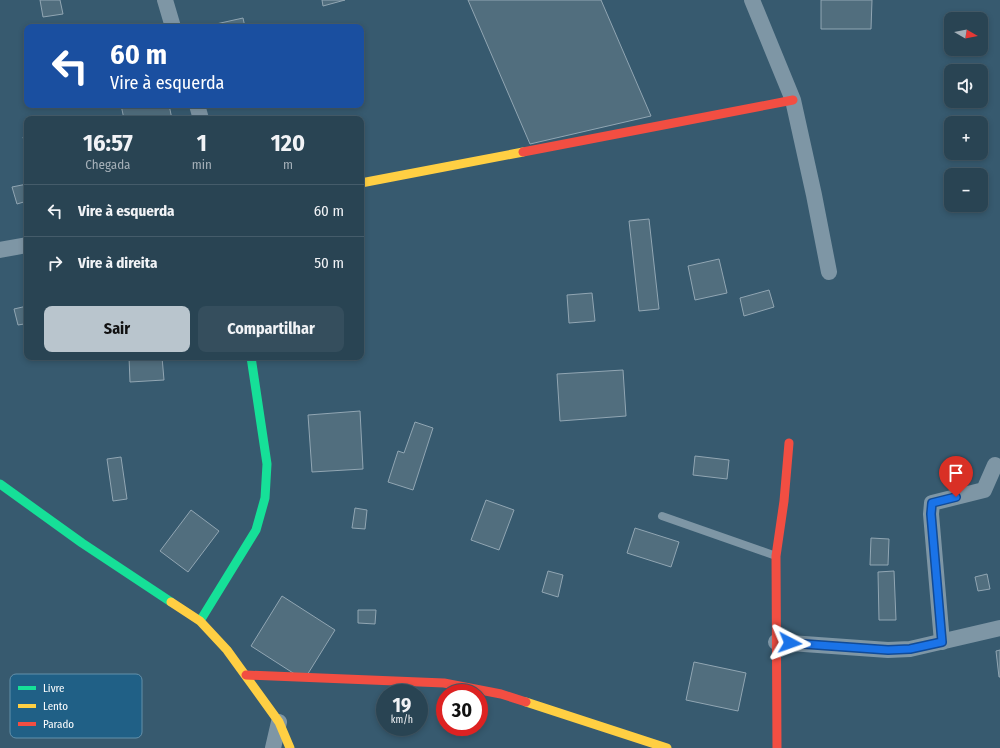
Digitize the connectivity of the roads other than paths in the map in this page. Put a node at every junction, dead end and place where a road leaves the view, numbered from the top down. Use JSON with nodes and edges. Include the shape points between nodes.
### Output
{"nodes":[{"id":1,"x":165,"y":0,"type":"edge"},
{"id":2,"x":752,"y":0,"type":"edge"},
{"id":3,"x":172,"y":24,"type":"edge"},
{"id":4,"x":793,"y":100,"type":"junction"},
{"id":5,"x":364,"y":182,"type":"edge"},
{"id":6,"x":24,"y":246,"type":"edge"},
{"id":7,"x":0,"y":250,"type":"edge"},
{"id":8,"x":829,"y":272,"type":"dead end"},
{"id":9,"x":251,"y":360,"type":"edge"},
{"id":10,"x":789,"y":443,"type":"dead end"},
{"id":11,"x":995,"y":465,"type":"dead end"},
{"id":12,"x":0,"y":484,"type":"edge"},
{"id":13,"x":662,"y":516,"type":"dead end"},
{"id":14,"x":776,"y":556,"type":"junction"},
{"id":15,"x":200,"y":621,"type":"junction"},
{"id":16,"x":1000,"y":628,"type":"edge"},
{"id":17,"x":776,"y":642,"type":"junction"},
{"id":18,"x":942,"y":642,"type":"junction"},
{"id":19,"x":246,"y":676,"type":"junction"},
{"id":20,"x":279,"y":722,"type":"junction"},
{"id":21,"x":273,"y":748,"type":"edge"},
{"id":22,"x":290,"y":748,"type":"edge"},
{"id":23,"x":667,"y":748,"type":"edge"},
{"id":24,"x":777,"y":748,"type":"edge"}],
"edges":[{"from":1,"to":3,"type":"street"},
{"from":2,"to":4,"type":"street"},
{"from":4,"to":5,"type":"street"},
{"from":4,"to":8,"type":"street"},
{"from":6,"to":7,"type":"street"},
{"from":9,"to":15,"type":"street","via":[[267,464],[265,498],[256,530]]},
{"from":10,"to":14,"type":"street"},
{"from":11,"to":18,"type":"street","via":[[984,490],[932,503]]},
{"from":12,"to":15,"type":"street","via":[[82,543]]},
{"from":13,"to":14,"type":"lane"},
{"from":14,"to":17,"type":"street"},
{"from":15,"to":19,"type":"street","via":[[227,650]]},
{"from":16,"to":18,"type":"street"},
{"from":17,"to":18,"type":"street","via":[[888,650],[910,649]]},
{"from":17,"to":24,"type":"street"},
{"from":19,"to":20,"type":"street"},
{"from":19,"to":23,"type":"street","via":[[444,683],[501,694]]},
{"from":20,"to":21,"type":"street"},
{"from":20,"to":22,"type":"street"}]}
